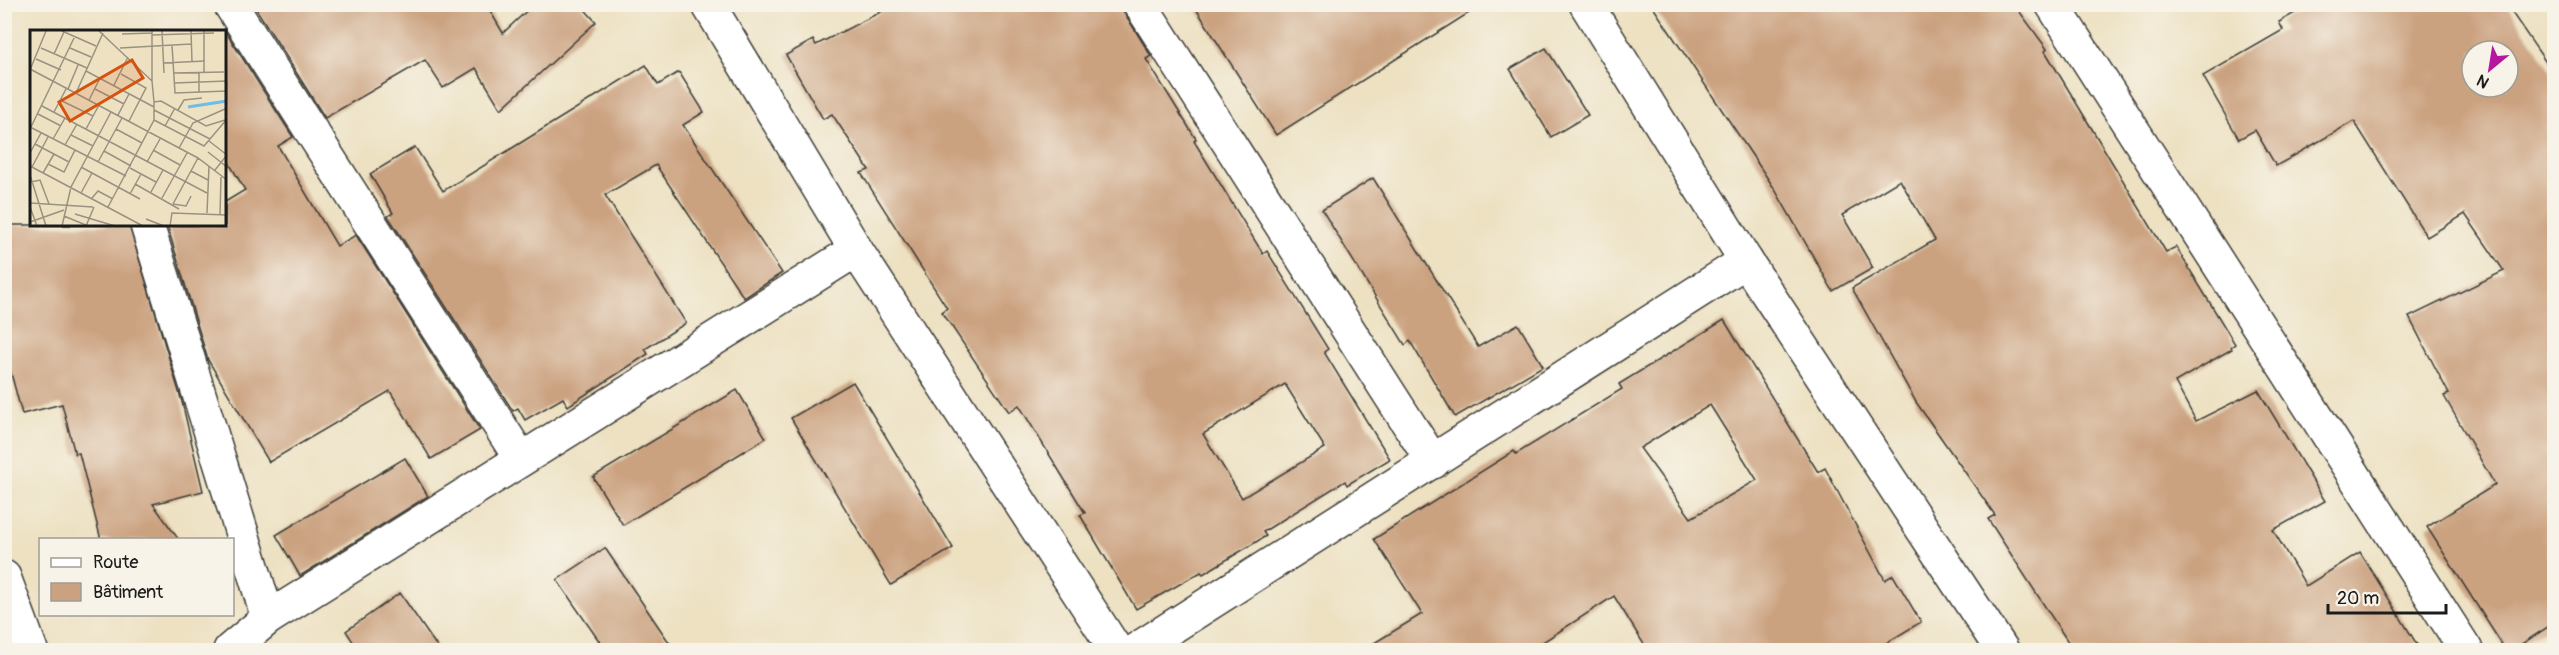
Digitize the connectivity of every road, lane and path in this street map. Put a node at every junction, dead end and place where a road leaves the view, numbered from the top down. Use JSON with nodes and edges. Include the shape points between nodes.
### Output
{"nodes":[{"id":1,"x":230,"y":4,"type":"edge"},
{"id":2,"x":708,"y":4,"type":"edge"},
{"id":3,"x":1140,"y":4,"type":"edge"},
{"id":4,"x":1586,"y":4,"type":"edge"},
{"id":5,"x":2052,"y":4,"type":"edge"},
{"id":6,"x":147,"y":226,"type":"edge"},
{"id":7,"x":856,"y":250,"type":"junction"},
{"id":8,"x":1746,"y":261,"type":"junction"},
{"id":9,"x":520,"y":459,"type":"junction"},
{"id":10,"x":1433,"y":462,"type":"junction"},
{"id":11,"x":4,"y":577,"type":"edge"},
{"id":12,"x":268,"y":618,"type":"junction"},
{"id":13,"x":1988,"y":645,"type":"edge"},
{"id":14,"x":32,"y":651,"type":"edge"},
{"id":15,"x":230,"y":651,"type":"edge"},
{"id":16,"x":1116,"y":651,"type":"edge"},
{"id":17,"x":1136,"y":651,"type":"edge"},
{"id":18,"x":2466,"y":651,"type":"edge"}],
"edges":[{"from":1,"to":9,"type":"street"},
{"from":2,"to":7,"type":"street"},
{"from":3,"to":10,"type":"street"},
{"from":4,"to":8,"type":"street"},
{"from":5,"to":18,"type":"street"},
{"from":6,"to":12,"type":"street"},
{"from":7,"to":9,"type":"street"},
{"from":7,"to":16,"type":"street"},
{"from":8,"to":10,"type":"street"},
{"from":8,"to":13,"type":"street"},
{"from":9,"to":12,"type":"street"},
{"from":10,"to":17,"type":"street"},
{"from":11,"to":14,"type":"street"},
{"from":12,"to":15,"type":"street"}]}
